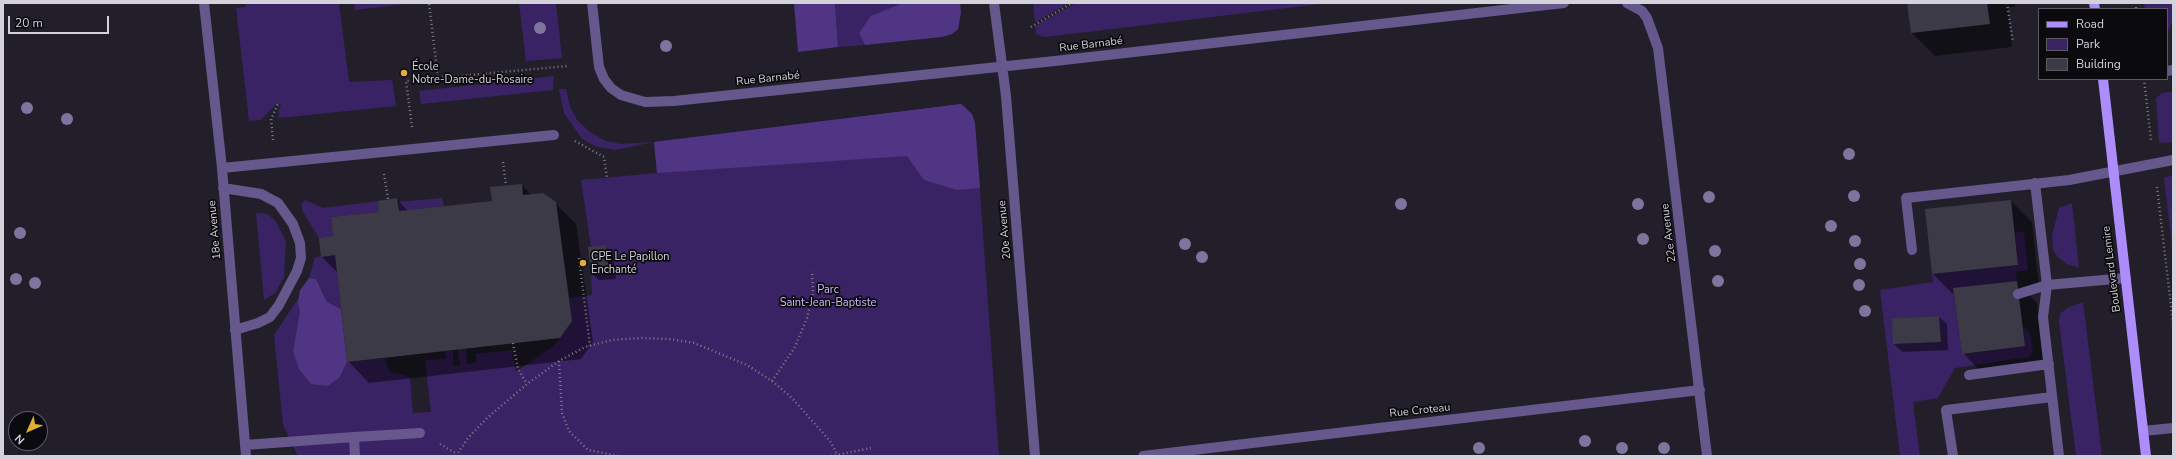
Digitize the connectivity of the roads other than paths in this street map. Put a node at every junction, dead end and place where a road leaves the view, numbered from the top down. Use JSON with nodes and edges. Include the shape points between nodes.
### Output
{"nodes":[{"id":1,"x":204,"y":3,"type":"edge"},
{"id":2,"x":592,"y":3,"type":"edge"},
{"id":3,"x":994,"y":3,"type":"edge"},
{"id":4,"x":1564,"y":3,"type":"edge"},
{"id":5,"x":1627,"y":3,"type":"edge"},
{"id":6,"x":1002,"y":66,"type":"junction"},
{"id":7,"x":2103,"y":80,"type":"edge"},
{"id":8,"x":554,"y":135,"type":"dead end"},
{"id":9,"x":2173,"y":160,"type":"edge"},
{"id":10,"x":222,"y":168,"type":"junction"},
{"id":11,"x":2113,"y":172,"type":"junction"},
{"id":12,"x":2035,"y":183,"type":"junction"},
{"id":13,"x":223,"y":188,"type":"junction"},
{"id":14,"x":1912,"y":250,"type":"dead end"},
{"id":15,"x":2126,"y":278,"type":"junction"},
{"id":16,"x":2047,"y":285,"type":"junction"},
{"id":17,"x":2018,"y":294,"type":"dead end"},
{"id":18,"x":235,"y":330,"type":"junction"},
{"id":19,"x":2049,"y":364,"type":"junction"},
{"id":20,"x":1969,"y":376,"type":"dead end"},
{"id":21,"x":1700,"y":390,"type":"junction"},
{"id":22,"x":2052,"y":397,"type":"junction"},
{"id":23,"x":2173,"y":428,"type":"edge"},
{"id":24,"x":2143,"y":431,"type":"junction"},
{"id":25,"x":420,"y":433,"type":"dead end"},
{"id":26,"x":354,"y":437,"type":"junction"},
{"id":27,"x":245,"y":445,"type":"junction"},
{"id":28,"x":246,"y":456,"type":"edge"},
{"id":29,"x":355,"y":456,"type":"edge"},
{"id":30,"x":1035,"y":456,"type":"edge"},
{"id":31,"x":1143,"y":456,"type":"edge"},
{"id":32,"x":1707,"y":456,"type":"edge"},
{"id":33,"x":1953,"y":456,"type":"edge"},
{"id":34,"x":2059,"y":456,"type":"edge"},
{"id":35,"x":2146,"y":456,"type":"edge"}],
"edges":[{"from":1,"to":10,"type":"street","name":"18e Avenue"},
{"from":2,"to":6,"type":"street","name":"Rue Barnabé","via":[[599,67],[608,84],[620,95],[645,102]]},
{"from":3,"to":6,"type":"street","name":"20e Avenue"},
{"from":4,"to":6,"type":"street","name":"Rue Barnabé"},
{"from":5,"to":21,"type":"street","name":"22e Avenue","via":[[1642,11],[1651,25],[1658,48]]},
{"from":6,"to":30,"type":"street","name":"20e Avenue"},
{"from":7,"to":11,"type":"main road","name":"Boulevard Lemire"},
{"from":8,"to":10,"type":"street"},
{"from":9,"to":11,"type":"street"},
{"from":10,"to":13,"type":"street","name":"18e Avenue"},
{"from":11,"to":12,"type":"street"},
{"from":11,"to":15,"type":"main road","name":"Boulevard Lemire"},
{"from":12,"to":14,"type":"street","via":[[1906,198]]},
{"from":12,"to":16,"type":"street"},
{"from":13,"to":18,"type":"street","name":"18e Avenue"},
{"from":13,"to":18,"type":"street","via":[[261,194],[278,204],[293,224],[300,243],[301,258],[297,271],[279,305],[270,317]]},
{"from":15,"to":16,"type":"street"},
{"from":15,"to":24,"type":"main road","name":"Boulevard Lemire"},
{"from":16,"to":17,"type":"street"},
{"from":16,"to":19,"type":"street","via":[[2043,317]]},
{"from":18,"to":27,"type":"street","name":"18e Avenue"},
{"from":19,"to":20,"type":"street"},
{"from":19,"to":22,"type":"street"},
{"from":21,"to":31,"type":"street","name":"Rue Croteau"},
{"from":21,"to":32,"type":"street","name":"22e Avenue"},
{"from":22,"to":33,"type":"street","via":[[1946,410]]},
{"from":22,"to":34,"type":"street"},
{"from":23,"to":24,"type":"street"},
{"from":24,"to":35,"type":"main road","name":"Boulevard Lemire"},
{"from":25,"to":26,"type":"street"},
{"from":26,"to":27,"type":"street"},
{"from":26,"to":29,"type":"street"},
{"from":27,"to":28,"type":"street","name":"18e Avenue"}]}
